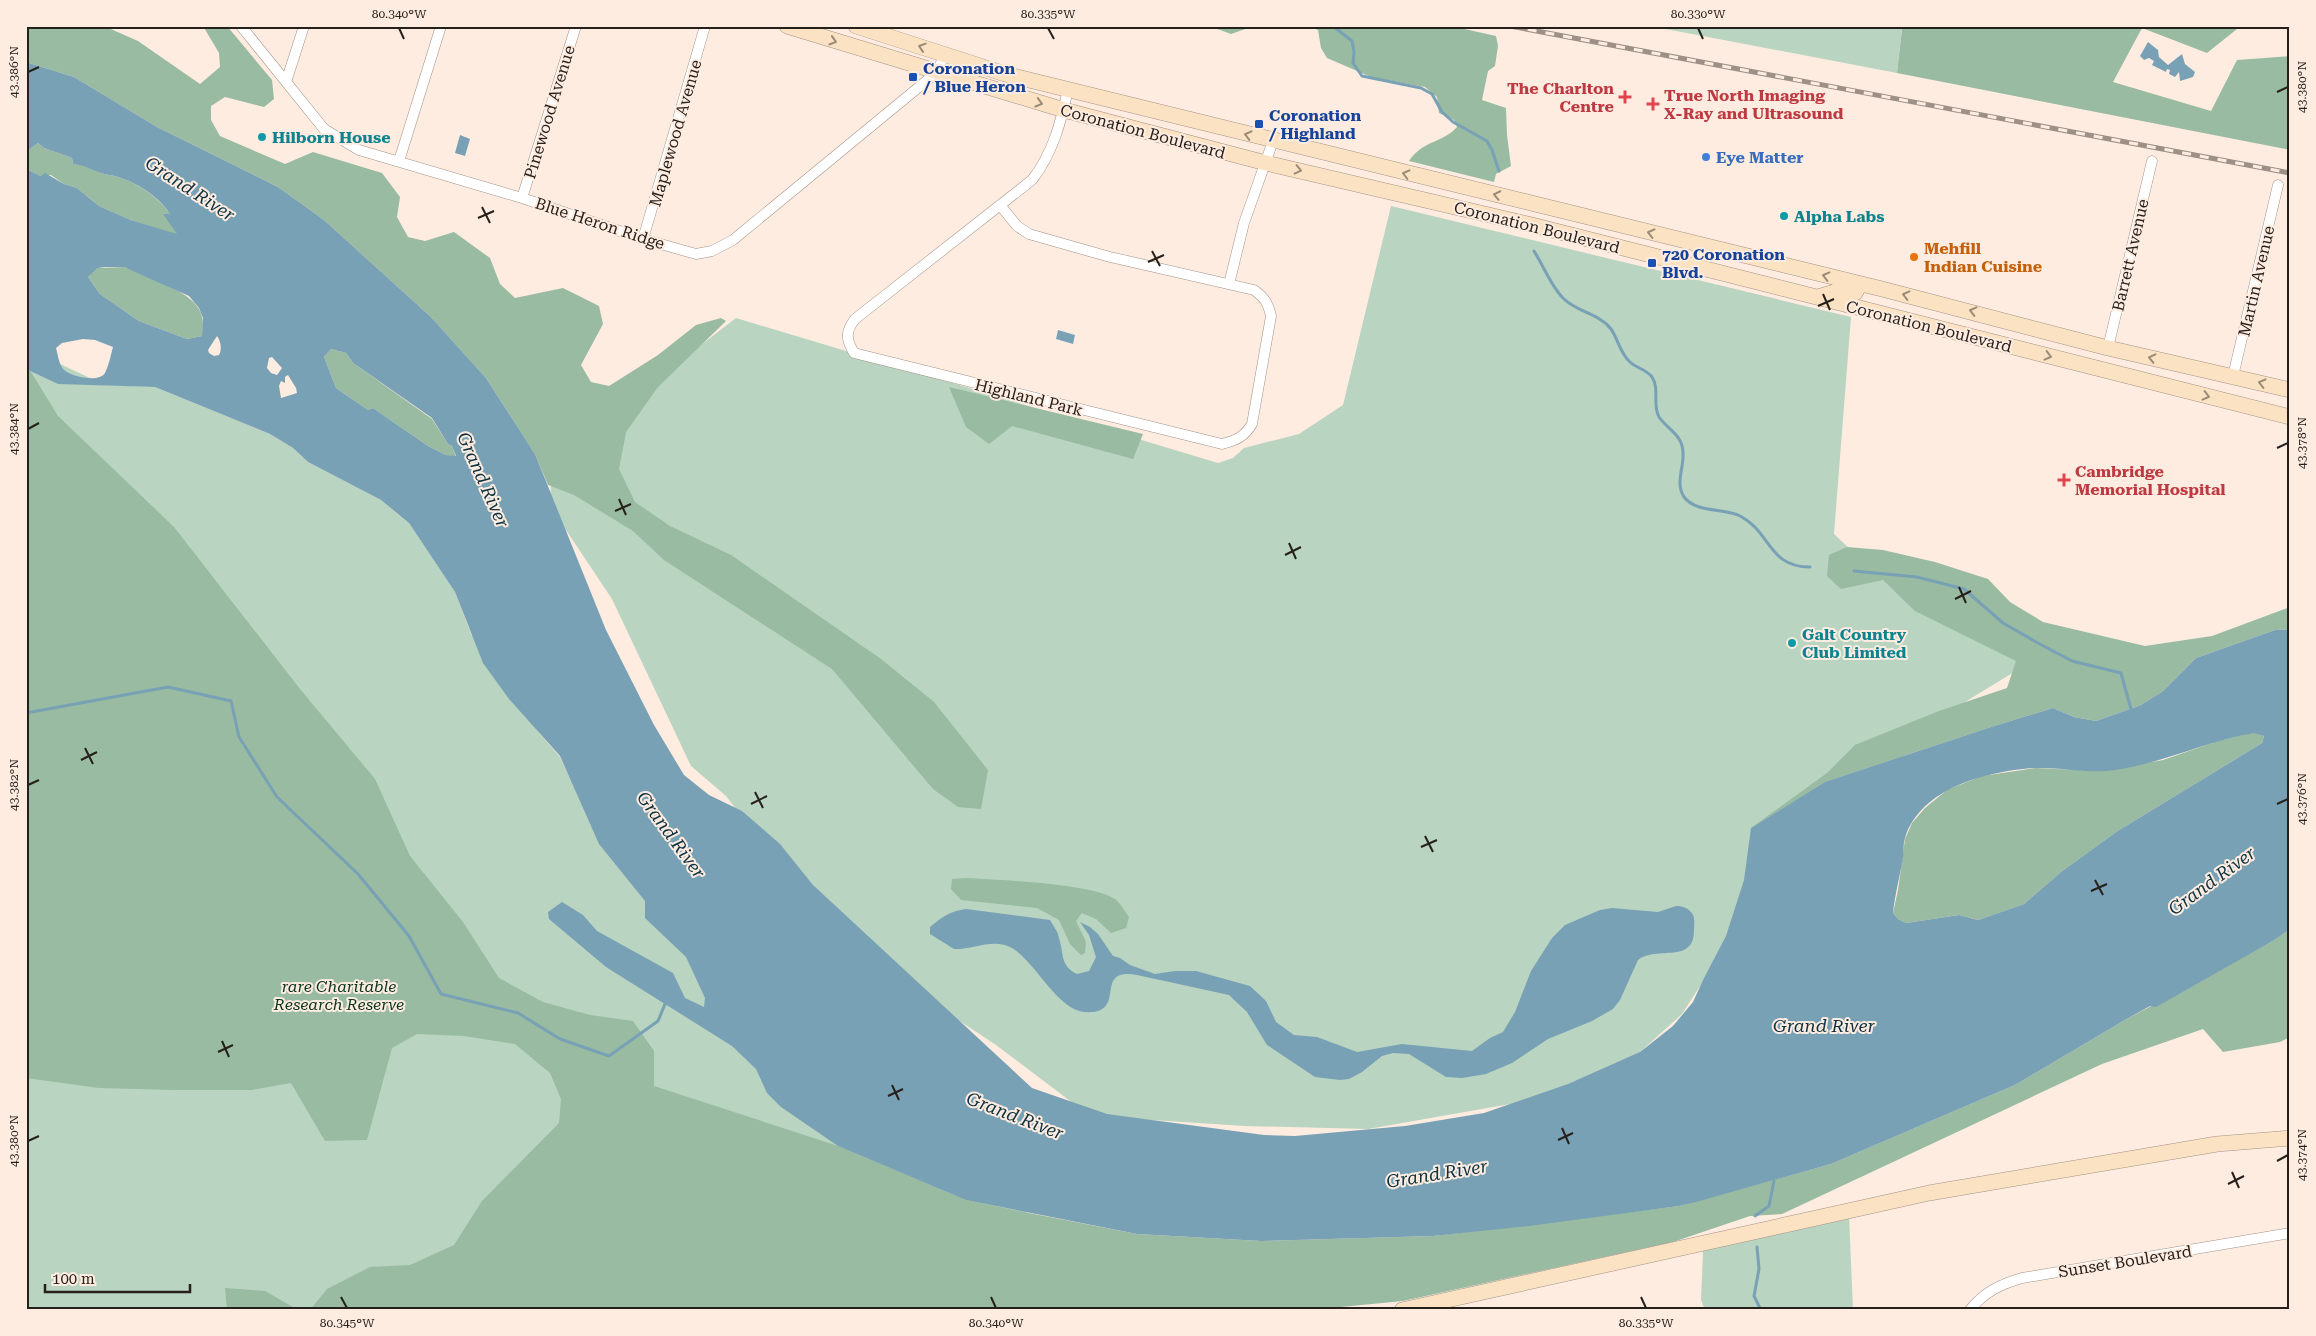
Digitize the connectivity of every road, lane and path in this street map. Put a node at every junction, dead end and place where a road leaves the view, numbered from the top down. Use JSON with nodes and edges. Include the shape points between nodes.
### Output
{"nodes":[{"id":1,"x":241,"y":26,"type":"edge"},
{"id":2,"x":304,"y":26,"type":"edge"},
{"id":3,"x":441,"y":26,"type":"edge"},
{"id":4,"x":576,"y":26,"type":"edge"},
{"id":5,"x":705,"y":26,"type":"edge"},
{"id":6,"x":856,"y":26,"type":"edge"},
{"id":7,"x":793,"y":27,"type":"edge"},
{"id":8,"x":945,"y":55,"type":"junction"},
{"id":9,"x":936,"y":73,"type":"junction"},
{"id":10,"x":286,"y":82,"type":"junction"},
{"id":11,"x":1068,"y":89,"type":"junction"},
{"id":12,"x":1064,"y":110,"type":"junction"},
{"id":13,"x":1273,"y":141,"type":"junction"},
{"id":14,"x":399,"y":161,"type":"junction"},
{"id":15,"x":2152,"y":161,"type":"dead end"},
{"id":16,"x":1266,"y":163,"type":"junction"},
{"id":17,"x":1453,"y":185,"type":"junction"},
{"id":18,"x":2278,"y":185,"type":"dead end"},
{"id":19,"x":522,"y":198,"type":"junction"},
{"id":20,"x":1000,"y":205,"type":"junction"},
{"id":21,"x":1448,"y":206,"type":"junction"},
{"id":22,"x":643,"y":239,"type":"junction"},
{"id":23,"x":1230,"y":284,"type":"junction"},
{"id":24,"x":1860,"y":284,"type":"junction"},
{"id":25,"x":1817,"y":297,"type":"junction"},
{"id":26,"x":2108,"y":348,"type":"junction"},
{"id":27,"x":2233,"y":376,"type":"junction"},
{"id":28,"x":2290,"y":390,"type":"edge"},
{"id":29,"x":2290,"y":417,"type":"edge"},
{"id":30,"x":2290,"y":1138,"type":"edge"},
{"id":31,"x":2290,"y":1233,"type":"edge"},
{"id":32,"x":1402,"y":1310,"type":"edge"},
{"id":33,"x":1970,"y":1310,"type":"edge"}],
"edges":[{"from":1,"to":10,"type":"street","name":"Blue Heron Ridge"},
{"from":2,"to":10,"type":"street"},
{"from":3,"to":14,"type":"street"},
{"from":4,"to":19,"type":"street","name":"Pinewood Avenue"},
{"from":5,"to":22,"type":"street","name":"Maplewood Avenue"},
{"from":8,"to":6,"type":"main road","name":"Coronation Boulevard","one_way":true},
{"from":7,"to":9,"type":"main road","name":"Coronation Boulevard","one_way":true},
{"from":8,"to":9,"type":"street","name":"Blue Heron Ridge"},
{"from":8,"to":11,"type":"main road","name":"Coronation Boulevard"},
{"from":9,"to":12,"type":"main road","name":"Coronation Boulevard","one_way":true},
{"from":9,"to":22,"type":"street","name":"Blue Heron Ridge","via":[[733,240],[712,251],[696,254]]},
{"from":10,"to":14,"type":"street","name":"Blue Heron Ridge","via":[[324,129],[335,137],[359,150]]},
{"from":11,"to":12,"type":"street","name":"Highland Park"},
{"from":13,"to":11,"type":"main road","name":"Coronation Boulevard","one_way":true},
{"from":12,"to":16,"type":"main road","name":"Coronation Boulevard"},
{"from":12,"to":20,"type":"street","name":"Highland Park","via":[[1044,164],[1032,180]]},
{"from":13,"to":16,"type":"street"},
{"from":17,"to":13,"type":"main road","name":"Coronation Boulevard","one_way":true},
{"from":14,"to":19,"type":"street","name":"Blue Heron Ridge"},
{"from":15,"to":26,"type":"street","name":"Barrett Avenue"},
{"from":16,"to":21,"type":"main road","name":"Coronation Boulevard","one_way":true},
{"from":16,"to":23,"type":"street","via":[[1244,223]]},
{"from":17,"to":21,"type":"main road"},
{"from":24,"to":17,"type":"main road","name":"Coronation Boulevard","one_way":true},
{"from":18,"to":27,"type":"street","name":"Martin Avenue"},
{"from":19,"to":22,"type":"street","name":"Blue Heron Ridge"},
{"from":20,"to":23,"type":"street","name":"Highland Park","via":[[1017,226],[1029,234],[1110,257]]},
{"from":20,"to":23,"type":"street","name":"Highland Park","via":[[855,318],[846,337],[854,353],[1222,444],[1246,434],[1252,424],[1271,316],[1268,303],[1262,296],[1254,290]]},
{"from":21,"to":25,"type":"main road","name":"Coronation Boulevard"},
{"from":24,"to":25,"type":"main road","via":[[1855,293],[1838,291]]},
{"from":26,"to":24,"type":"main road","name":"Coronation Boulevard","one_way":true},
{"from":25,"to":29,"type":"main road","name":"Coronation Boulevard","one_way":true},
{"from":27,"to":26,"type":"main road","name":"Coronation Boulevard","one_way":true},
{"from":28,"to":27,"type":"main road","name":"Coronation Boulevard","one_way":true},
{"from":30,"to":32,"type":"main road","via":[[2216,1144],[1929,1193]]},
{"from":31,"to":33,"type":"street","name":"Sunset Boulevard","via":[[2022,1278],[1988,1291]]}]}
